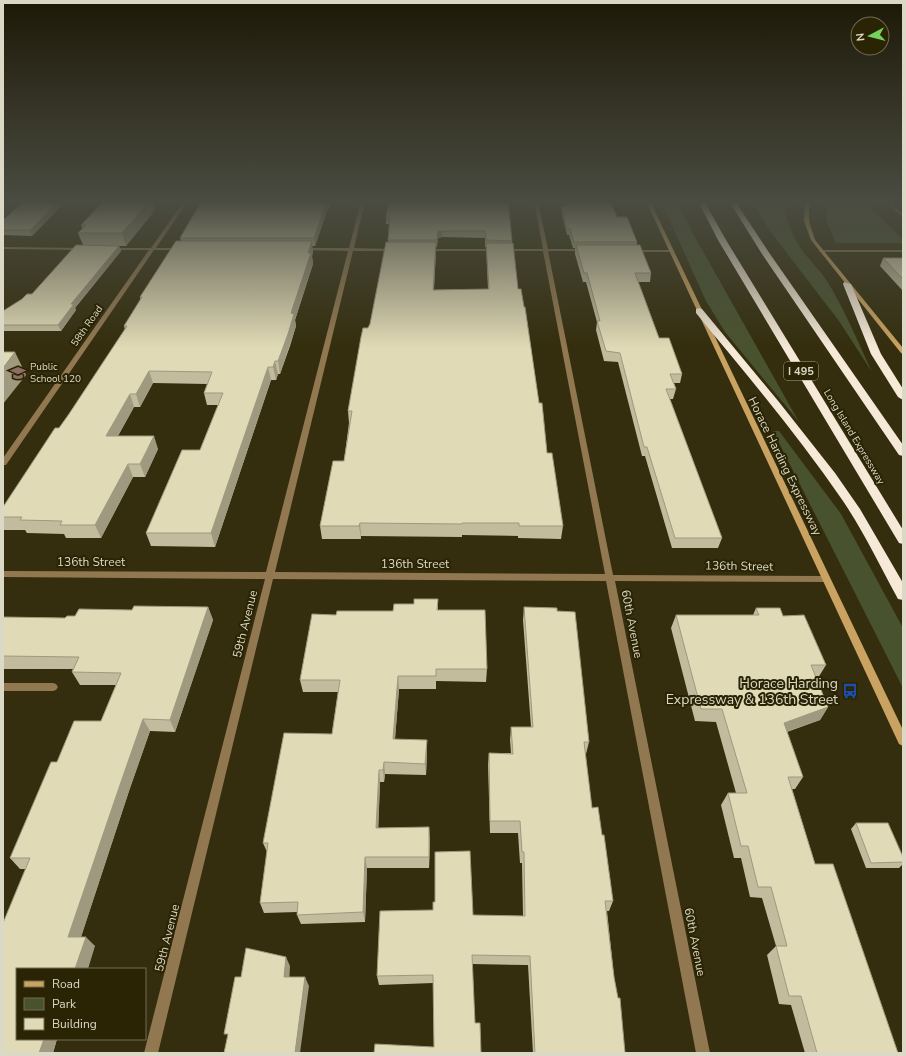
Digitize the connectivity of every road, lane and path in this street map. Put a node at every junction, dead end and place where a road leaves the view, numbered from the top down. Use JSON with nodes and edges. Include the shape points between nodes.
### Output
{"nodes":[{"id":1,"x":151,"y":250,"type":"edge"},
{"id":2,"x":351,"y":250,"type":"edge"},
{"id":3,"x":546,"y":250,"type":"edge"},
{"id":4,"x":728,"y":250,"type":"edge"},
{"id":5,"x":764,"y":250,"type":"edge"},
{"id":6,"x":625,"y":251,"type":"edge"},
{"id":7,"x":671,"y":251,"type":"joint"},
{"id":8,"x":821,"y":251,"type":"joint"},
{"id":9,"x":903,"y":251,"type":"edge"},
{"id":10,"x":847,"y":284,"type":"junction"},
{"id":11,"x":699,"y":311,"type":"junction"},
{"id":12,"x":903,"y":352,"type":"edge"},
{"id":13,"x":903,"y":397,"type":"edge"},
{"id":14,"x":903,"y":453,"type":"edge"},
{"id":15,"x":3,"y":463,"type":"edge"},
{"id":16,"x":903,"y":540,"type":"edge"},
{"id":17,"x":3,"y":574,"type":"edge"},
{"id":18,"x":270,"y":575,"type":"junction"},
{"id":19,"x":610,"y":577,"type":"junction"},
{"id":20,"x":826,"y":579,"type":"junction"},
{"id":21,"x":903,"y":595,"type":"edge"},
{"id":22,"x":53,"y":686,"type":"dead end"},
{"id":23,"x":3,"y":687,"type":"edge"},
{"id":24,"x":903,"y":742,"type":"edge"},
{"id":25,"x":151,"y":1053,"type":"edge"},
{"id":26,"x":703,"y":1053,"type":"edge"}],
"edges":[{"from":1,"to":15,"type":"street","name":"58th Road"},
{"from":2,"to":18,"type":"street","name":"59th Avenue"},
{"from":3,"to":19,"type":"street","name":"60th Avenue"},
{"from":4,"to":16,"type":"highway","name":"Long Island Expressway","number":"I 495"},
{"from":5,"to":14,"type":"highway"},
{"from":6,"to":7,"type":"street"},
{"from":7,"to":11,"type":"main road","name":"Horace Harding Expressway"},
{"from":8,"to":9,"type":"street"},
{"from":8,"to":10,"type":"main road"},
{"from":10,"to":12,"type":"main road"},
{"from":10,"to":13,"type":"highway","via":[[876,354]]},
{"from":11,"to":20,"type":"main road","name":"Horace Harding Expressway"},
{"from":11,"to":21,"type":"highway","via":[[823,466],[848,502]]},
{"from":17,"to":18,"type":"street","name":"136th Street"},
{"from":18,"to":19,"type":"street","name":"136th Street"},
{"from":18,"to":25,"type":"street","name":"59th Avenue"},
{"from":19,"to":20,"type":"street","name":"136th Street"},
{"from":19,"to":26,"type":"street","name":"60th Avenue"},
{"from":20,"to":24,"type":"main road","name":"Horace Harding Expressway"},
{"from":22,"to":23,"type":"street"}]}
